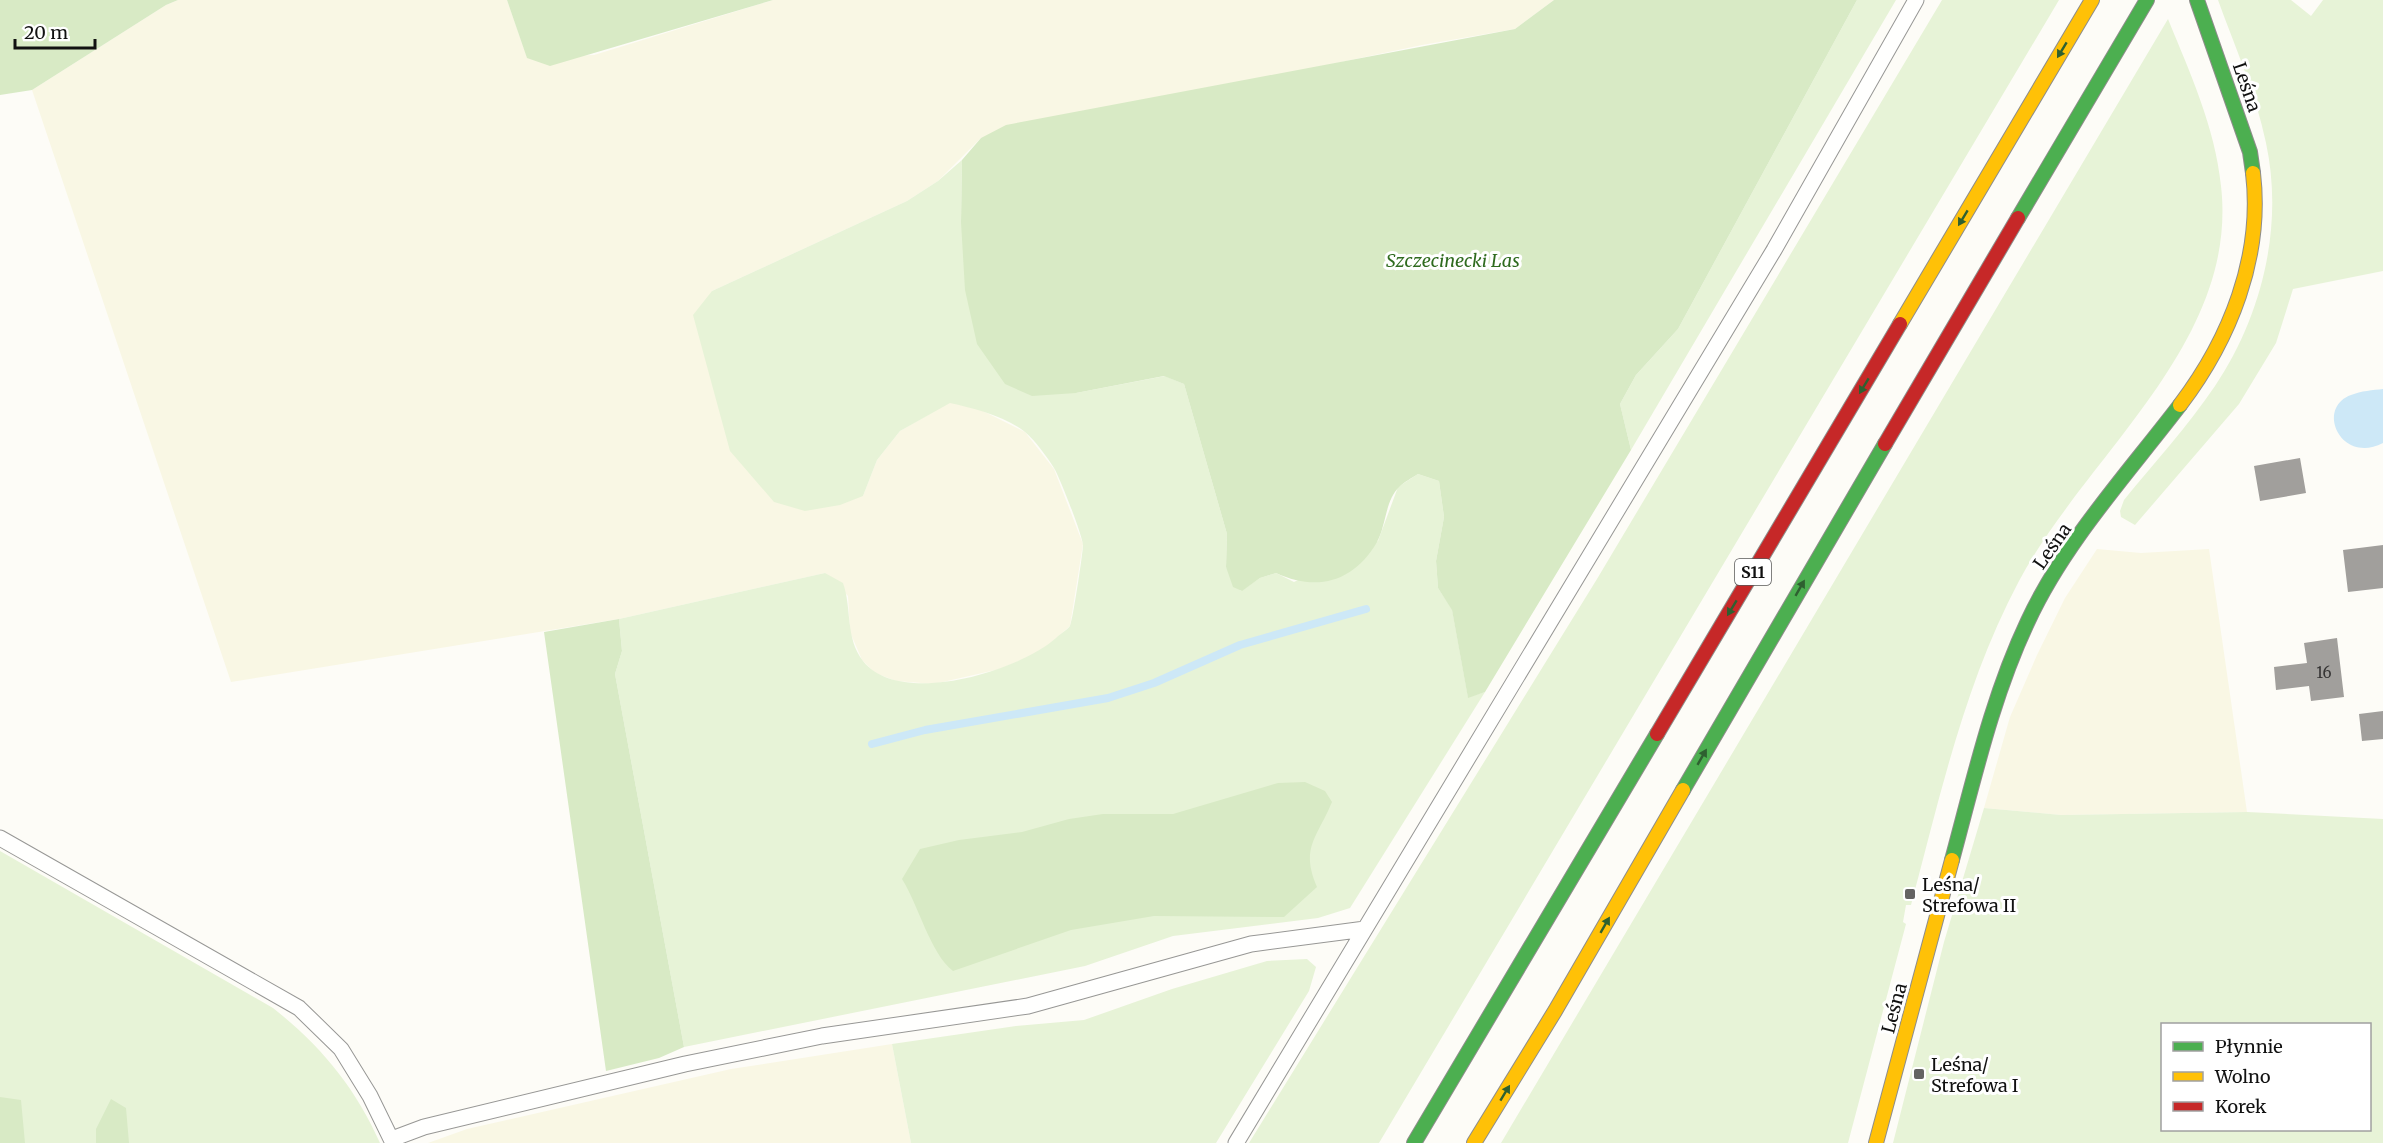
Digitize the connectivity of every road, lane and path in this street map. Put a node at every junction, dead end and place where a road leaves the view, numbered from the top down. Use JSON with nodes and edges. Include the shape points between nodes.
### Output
{"nodes":[{"id":1,"x":1916,"y":0,"type":"edge"},
{"id":2,"x":2092,"y":0,"type":"edge"},
{"id":3,"x":2147,"y":0,"type":"edge"},
{"id":4,"x":2197,"y":0,"type":"edge"},
{"id":5,"x":0,"y":838,"type":"edge"},
{"id":6,"x":1365,"y":929,"type":"junction"},
{"id":7,"x":392,"y":1141,"type":"edge"},
{"id":8,"x":1236,"y":1143,"type":"edge"},
{"id":9,"x":1414,"y":1143,"type":"edge"},
{"id":10,"x":1474,"y":1143,"type":"edge"},
{"id":11,"x":1876,"y":1143,"type":"edge"}],
"edges":[{"from":1,"to":6,"type":"lane","via":[[1774,250]]},
{"from":2,"to":9,"type":"main road","number":"S11","one_way":true},
{"from":10,"to":3,"type":"main road","number":"S11","one_way":true},
{"from":4,"to":11,"type":"main road","name":"Leśna","via":[[2250,152],[2255,210],[2253,240],[2240,296],[2221,343],[2193,388],[2064,557],[2028,620],[1994,704]]},
{"from":5,"to":7,"type":"lane","via":[[299,1008],[341,1049]]},
{"from":6,"to":7,"type":"lane","via":[[1251,944],[1028,1006],[822,1036],[685,1064],[424,1127]]},
{"from":6,"to":8,"type":"lane"}]}
